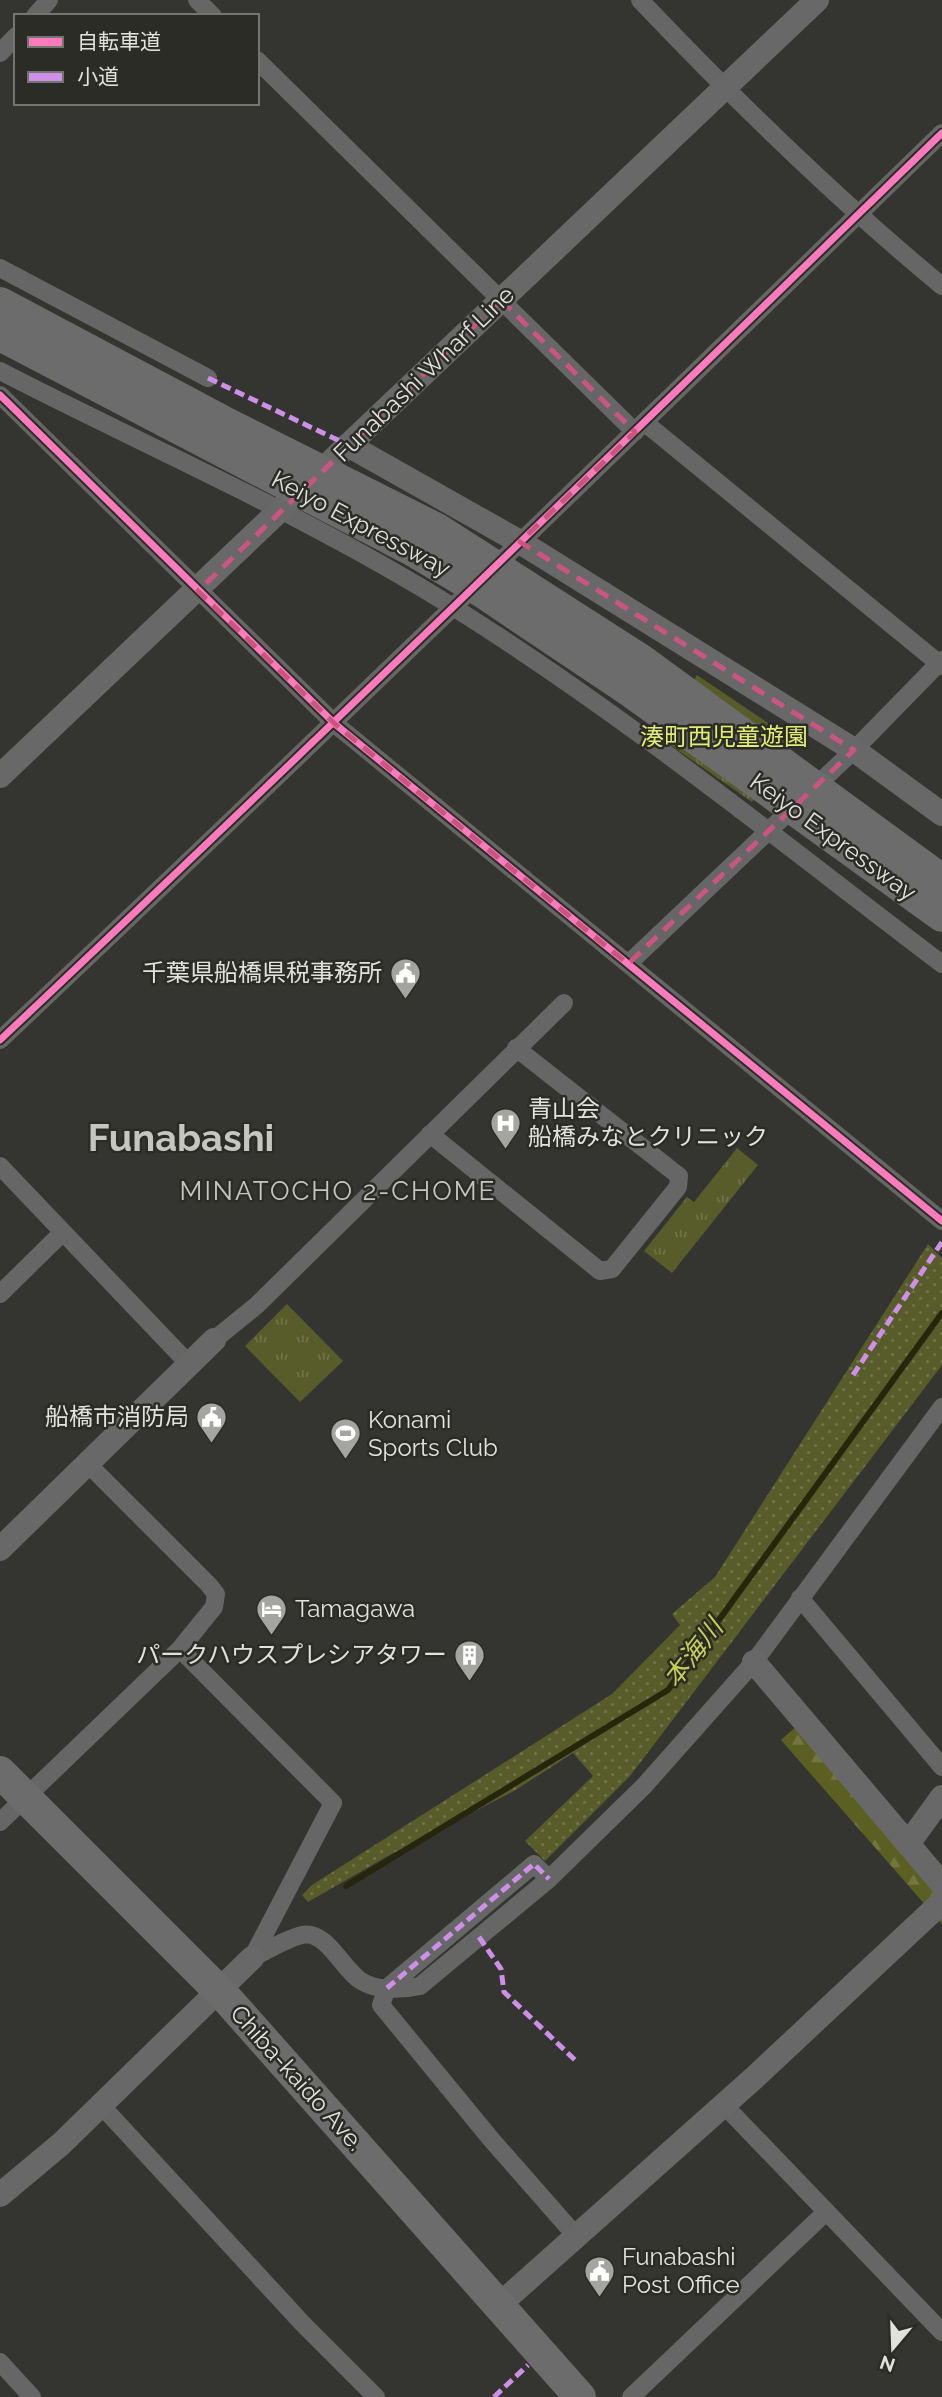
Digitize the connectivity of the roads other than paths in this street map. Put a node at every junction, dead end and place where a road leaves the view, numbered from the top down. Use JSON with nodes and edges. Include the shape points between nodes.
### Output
{"nodes":[{"id":1,"x":49,"y":0,"type":"edge"},
{"id":2,"x":197,"y":0,"type":"edge"},
{"id":3,"x":640,"y":0,"type":"edge"},
{"id":4,"x":817,"y":0,"type":"edge"},
{"id":5,"x":37,"y":14,"type":"edge"},
{"id":6,"x":211,"y":14,"type":"edge"},
{"id":7,"x":14,"y":38,"type":"edge"},
{"id":8,"x":0,"y":54,"type":"edge"},
{"id":9,"x":259,"y":62,"type":"edge"},
{"id":10,"x":724,"y":88,"type":"junction"},
{"id":11,"x":942,"y":133,"type":"edge"},
{"id":12,"x":857,"y":216,"type":"junction"},
{"id":13,"x":0,"y":268,"type":"edge"},
{"id":14,"x":942,"y":286,"type":"edge"},
{"id":15,"x":501,"y":300,"type":"junction"},
{"id":16,"x":0,"y":303,"type":"edge"},
{"id":17,"x":0,"y":335,"type":"edge"},
{"id":18,"x":0,"y":371,"type":"edge"},
{"id":19,"x":208,"y":378,"type":"dead end"},
{"id":20,"x":0,"y":395,"type":"edge"},
{"id":21,"x":640,"y":427,"type":"junction"},
{"id":22,"x":348,"y":445,"type":"junction"},
{"id":23,"x":281,"y":510,"type":"junction"},
{"id":24,"x":520,"y":542,"type":"junction"},
{"id":25,"x":198,"y":591,"type":"junction"},
{"id":26,"x":452,"y":606,"type":"junction"},
{"id":27,"x":941,"y":663,"type":"edge"},
{"id":28,"x":335,"y":724,"type":"junction"},
{"id":29,"x":853,"y":750,"type":"junction"},
{"id":30,"x":0,"y":776,"type":"edge"},
{"id":31,"x":942,"y":814,"type":"edge"},
{"id":32,"x":767,"y":831,"type":"junction"},
{"id":33,"x":942,"y":880,"type":"edge"},
{"id":34,"x":942,"y":916,"type":"edge"},
{"id":35,"x":628,"y":964,"type":"junction"},
{"id":36,"x":942,"y":964,"type":"edge"},
{"id":37,"x":564,"y":1003,"type":"dead end"},
{"id":38,"x":0,"y":1040,"type":"edge"},
{"id":39,"x":516,"y":1048,"type":"junction"},
{"id":40,"x":430,"y":1134,"type":"junction"},
{"id":41,"x":0,"y":1166,"type":"edge"},
{"id":42,"x":942,"y":1221,"type":"edge"},
{"id":43,"x":63,"y":1232,"type":"junction"},
{"id":44,"x":0,"y":1294,"type":"edge"},
{"id":45,"x":214,"y":1340,"type":"joint"},
{"id":46,"x":188,"y":1363,"type":"junction"},
{"id":47,"x":942,"y":1407,"type":"edge"},
{"id":48,"x":87,"y":1463,"type":"junction"},
{"id":49,"x":0,"y":1549,"type":"edge"},
{"id":50,"x":800,"y":1598,"type":"junction"},
{"id":51,"x":180,"y":1649,"type":"junction"},
{"id":52,"x":754,"y":1662,"type":"junction"},
{"id":53,"x":942,"y":1767,"type":"edge"},
{"id":54,"x":0,"y":1772,"type":"edge"},
{"id":55,"x":26,"y":1797,"type":"junction"},
{"id":56,"x":942,"y":1797,"type":"edge"},
{"id":57,"x":0,"y":1822,"type":"edge"},
{"id":58,"x":908,"y":1844,"type":"junction"},
{"id":59,"x":942,"y":1884,"type":"edge"},
{"id":60,"x":942,"y":1902,"type":"edge"},
{"id":61,"x":252,"y":1958,"type":"junction"},
{"id":62,"x":387,"y":1988,"type":"junction"},
{"id":63,"x":218,"y":1990,"type":"junction"},
{"id":64,"x":100,"y":2104,"type":"junction"},
{"id":65,"x":724,"y":2105,"type":"junction"},
{"id":66,"x":0,"y":2195,"type":"edge"},
{"id":67,"x":826,"y":2211,"type":"junction"},
{"id":68,"x":576,"y":2236,"type":"junction"},
{"id":69,"x":499,"y":2305,"type":"junction"},
{"id":70,"x":942,"y":2332,"type":"edge"},
{"id":71,"x":0,"y":2362,"type":"edge"},
{"id":72,"x":32,"y":2397,"type":"edge"},
{"id":73,"x":376,"y":2397,"type":"edge"},
{"id":74,"x":580,"y":2397,"type":"edge"},
{"id":75,"x":631,"y":2397,"type":"edge"}],
"edges":[{"from":1,"to":5,"type":"street"},
{"from":2,"to":6,"type":"street"},
{"from":3,"to":10,"type":"street"},
{"from":4,"to":10,"type":"street","name":"Funabashi Wharf Line"},
{"from":7,"to":8,"type":"street"},
{"from":9,"to":15,"type":"street"},
{"from":10,"to":12,"type":"street"},
{"from":10,"to":15,"type":"street","name":"Funabashi Wharf Line"},
{"from":11,"to":12,"type":"street"},
{"from":12,"to":14,"type":"street"},
{"from":12,"to":21,"type":"street"},
{"from":13,"to":19,"type":"street"},
{"from":15,"to":21,"type":"street"},
{"from":15,"to":22,"type":"street","name":"Funabashi Wharf Line"},
{"from":16,"to":33,"type":"highway","name":"Keiyo Expressway","bridge":true,"via":[[437,529],[641,660]]},
{"from":17,"to":34,"type":"highway","name":"Keiyo Expressway","bridge":true,"via":[[412,550],[481,591],[630,691]]},
{"from":18,"to":23,"type":"street"},
{"from":20,"to":25,"type":"street"},
{"from":21,"to":24,"type":"street"},
{"from":21,"to":27,"type":"street"},
{"from":22,"to":23,"type":"street","name":"Funabashi Wharf Line"},
{"from":22,"to":24,"type":"street"},
{"from":23,"to":25,"type":"street","name":"Funabashi Wharf Line"},
{"from":23,"to":26,"type":"street"},
{"from":24,"to":26,"type":"street"},
{"from":24,"to":29,"type":"street"},
{"from":25,"to":28,"type":"street"},
{"from":25,"to":30,"type":"street","name":"Funabashi Wharf Line"},
{"from":26,"to":28,"type":"street"},
{"from":26,"to":32,"type":"street","via":[[655,743]]},
{"from":27,"to":29,"type":"street"},
{"from":28,"to":35,"type":"street"},
{"from":28,"to":38,"type":"street"},
{"from":29,"to":31,"type":"street"},
{"from":29,"to":32,"type":"street"},
{"from":32,"to":35,"type":"street"},
{"from":32,"to":36,"type":"street"},
{"from":35,"to":42,"type":"street"},
{"from":37,"to":39,"type":"street"},
{"from":39,"to":40,"type":"street"},
{"from":39,"to":40,"type":"street","via":[[679,1176],[678,1187],[612,1269],[600,1271]]},
{"from":40,"to":45,"type":"street","via":[[257,1305]]},
{"from":41,"to":43,"type":"street"},
{"from":43,"to":44,"type":"street"},
{"from":43,"to":46,"type":"street"},
{"from":45,"to":46,"type":"street"},
{"from":46,"to":48,"type":"street"},
{"from":47,"to":50,"type":"street"},
{"from":48,"to":49,"type":"street"},
{"from":48,"to":51,"type":"street","via":[[216,1594],[214,1606]]},
{"from":50,"to":52,"type":"street"},
{"from":50,"to":53,"type":"street"},
{"from":51,"to":55,"type":"street"},
{"from":51,"to":61,"type":"street","via":[[333,1803]]},
{"from":52,"to":58,"type":"street"},
{"from":52,"to":62,"type":"street","via":[[644,1786],[549,1880],[534,1864]]},
{"from":54,"to":55,"type":"highway","name":"Chiba-kaido Ave."},
{"from":55,"to":57,"type":"street"},
{"from":55,"to":63,"type":"highway","name":"Chiba-kaido Ave."},
{"from":56,"to":58,"type":"street"},
{"from":58,"to":59,"type":"street"},
{"from":60,"to":65,"type":"street"},
{"from":61,"to":62,"type":"street","via":[[301,1935],[311,1935],[361,1981]]},
{"from":61,"to":63,"type":"street"},
{"from":62,"to":68,"type":"street","via":[[380,2005]]},
{"from":63,"to":64,"type":"street"},
{"from":63,"to":69,"type":"highway","name":"Chiba-kaido Ave."},
{"from":64,"to":66,"type":"street"},
{"from":64,"to":73,"type":"street"},
{"from":65,"to":67,"type":"street"},
{"from":65,"to":68,"type":"street"},
{"from":67,"to":70,"type":"street"},
{"from":67,"to":75,"type":"street"},
{"from":68,"to":69,"type":"street"},
{"from":69,"to":74,"type":"highway","name":"Chiba-kaido Ave."},
{"from":71,"to":72,"type":"street"}]}
